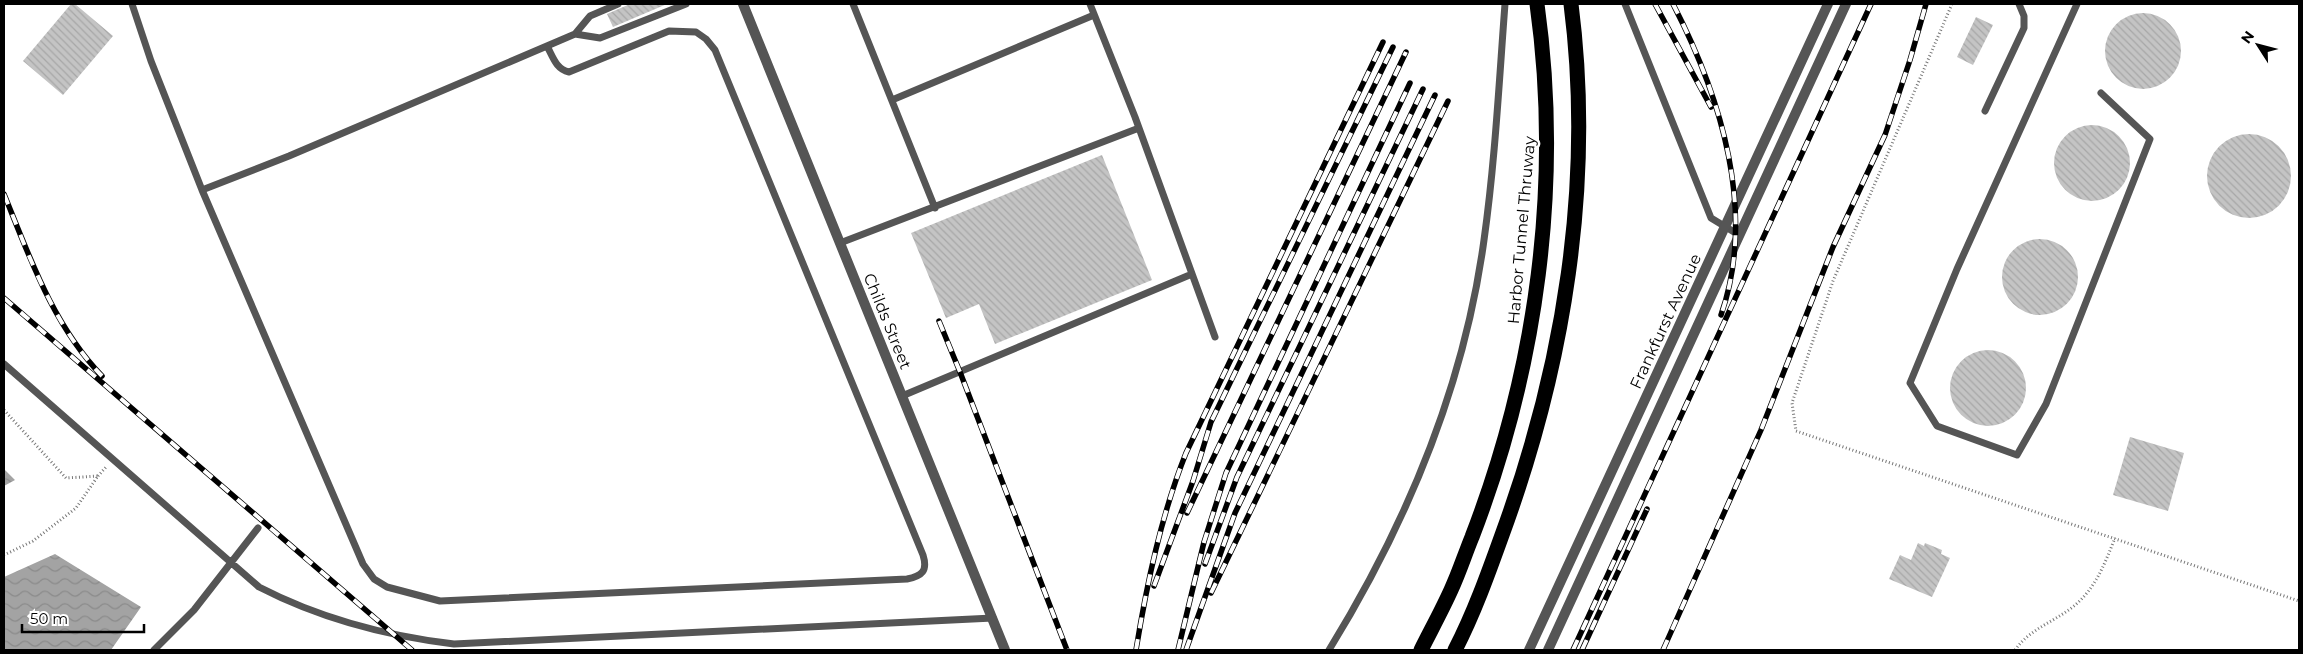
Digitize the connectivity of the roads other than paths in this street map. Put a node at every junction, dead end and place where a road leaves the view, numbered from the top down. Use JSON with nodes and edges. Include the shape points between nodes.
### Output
{"nodes":[{"id":1,"x":132,"y":4,"type":"edge"},
{"id":2,"x":618,"y":4,"type":"edge"},
{"id":3,"x":686,"y":4,"type":"edge"},
{"id":4,"x":743,"y":4,"type":"edge"},
{"id":5,"x":853,"y":4,"type":"edge"},
{"id":6,"x":1090,"y":4,"type":"edge"},
{"id":7,"x":1505,"y":4,"type":"edge"},
{"id":8,"x":1537,"y":4,"type":"edge"},
{"id":9,"x":1571,"y":4,"type":"edge"},
{"id":10,"x":1625,"y":4,"type":"edge"},
{"id":11,"x":1828,"y":4,"type":"edge"},
{"id":12,"x":1846,"y":4,"type":"edge"},
{"id":13,"x":2019,"y":4,"type":"edge"},
{"id":14,"x":2077,"y":4,"type":"edge"},
{"id":15,"x":1094,"y":15,"type":"junction"},
{"id":16,"x":575,"y":34,"type":"junction"},
{"id":17,"x":547,"y":46,"type":"junction"},
{"id":18,"x":2101,"y":93,"type":"dead end"},
{"id":19,"x":892,"y":100,"type":"junction"},
{"id":20,"x":1985,"y":111,"type":"dead end"},
{"id":21,"x":1139,"y":128,"type":"junction"},
{"id":22,"x":202,"y":190,"type":"junction"},
{"id":23,"x":935,"y":208,"type":"junction"},
{"id":24,"x":1726,"y":228,"type":"junction"},
{"id":25,"x":1739,"y":235,"type":"junction"},
{"id":26,"x":840,"y":243,"type":"junction"},
{"id":27,"x":1192,"y":274,"type":"junction"},
{"id":28,"x":1215,"y":337,"type":"dead end"},
{"id":29,"x":4,"y":364,"type":"edge"},
{"id":30,"x":902,"y":396,"type":"junction"},
{"id":31,"x":258,"y":528,"type":"dead end"},
{"id":32,"x":231,"y":564,"type":"junction"},
{"id":33,"x":993,"y":618,"type":"junction"},
{"id":34,"x":154,"y":650,"type":"edge"},
{"id":35,"x":1005,"y":650,"type":"edge"},
{"id":36,"x":1330,"y":650,"type":"edge"},
{"id":37,"x":1421,"y":650,"type":"edge"},
{"id":38,"x":1455,"y":650,"type":"edge"},
{"id":39,"x":1529,"y":650,"type":"edge"},
{"id":40,"x":1548,"y":650,"type":"edge"}],
"edges":[{"from":1,"to":22,"type":"lane"},
{"from":2,"to":16,"type":"lane","via":[[590,16]]},
{"from":3,"to":16,"type":"lane","via":[[600,38]]},
{"from":4,"to":26,"type":"street","name":"Childs Street"},
{"from":5,"to":19,"type":"lane"},
{"from":6,"to":15,"type":"lane"},
{"from":7,"to":36,"type":"lane","via":[[1484,242],[1456,369],[1438,428],[1390,543]]},
{"from":8,"to":37,"type":"highway","name":"Harbor Tunnel Thruway","via":[[1544,54],[1548,137],[1536,301],[1530,337],[1508,430],[1484,504],[1452,589]]},
{"from":9,"to":38,"type":"highway","via":[[1577,50],[1578,143],[1573,248],[1560,335],[1537,430],[1511,511]]},
{"from":10,"to":24,"type":"lane","via":[[1711,218]]},
{"from":11,"to":24,"type":"street","name":"Frankfurst Avenue"},
{"from":12,"to":25,"type":"street","name":"Frankfurst Avenue"},
{"from":13,"to":20,"type":"lane","via":[[2024,28]]},
{"from":14,"to":18,"type":"lane","via":[[1957,269],[1910,383],[1937,426],[2017,455],[2046,404],[2150,139]]},
{"from":15,"to":19,"type":"lane"},
{"from":15,"to":21,"type":"lane"},
{"from":16,"to":17,"type":"lane"},
{"from":17,"to":22,"type":"lane","via":[[290,156]]},
{"from":17,"to":22,"type":"lane","via":[[556,64],[569,72],[669,31],[696,32],[715,50],[923,555],[926,566],[917,577],[440,601],[387,586],[374,579],[363,564]]},
{"from":19,"to":23,"type":"lane"},
{"from":21,"to":23,"type":"lane"},
{"from":21,"to":27,"type":"lane"},
{"from":23,"to":26,"type":"lane"},
{"from":24,"to":25,"type":"lane"},
{"from":24,"to":39,"type":"street","name":"Frankfurst Avenue"},
{"from":25,"to":40,"type":"street","name":"Frankfurst Avenue"},
{"from":26,"to":30,"type":"street","name":"Childs Street"},
{"from":27,"to":28,"type":"lane"},
{"from":27,"to":30,"type":"lane"},
{"from":29,"to":32,"type":"lane"},
{"from":30,"to":33,"type":"street","name":"Childs Street"},
{"from":31,"to":32,"type":"lane"},
{"from":32,"to":33,"type":"lane","via":[[259,587],[295,604],[400,635],[454,644]]},
{"from":32,"to":34,"type":"lane","via":[[194,610]]},
{"from":33,"to":35,"type":"street","name":"Childs Street"}]}
